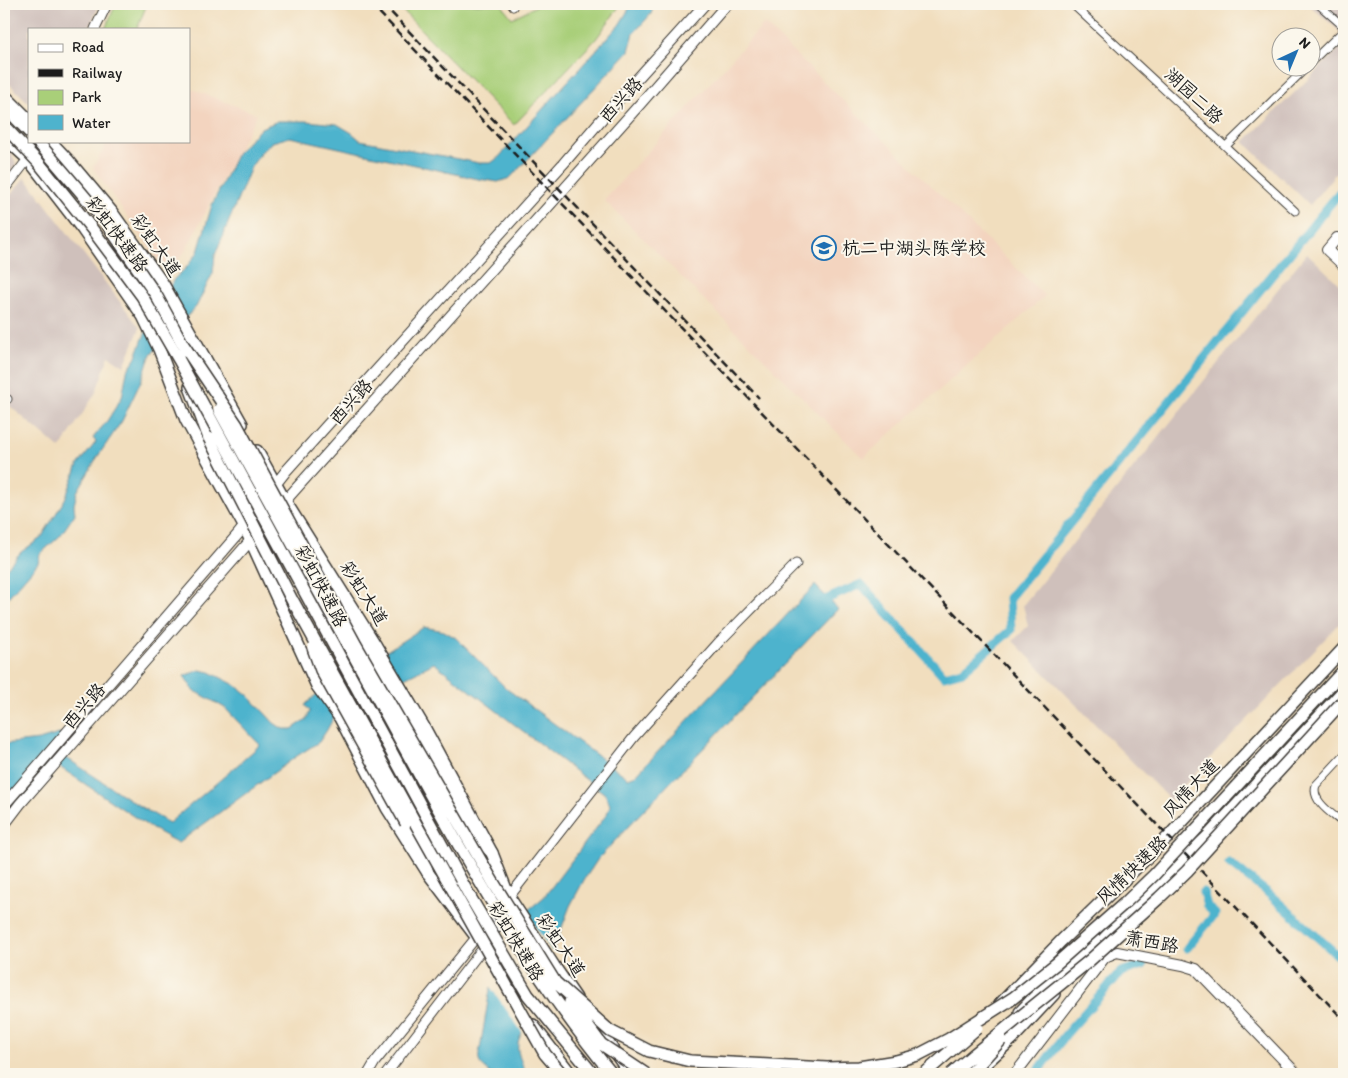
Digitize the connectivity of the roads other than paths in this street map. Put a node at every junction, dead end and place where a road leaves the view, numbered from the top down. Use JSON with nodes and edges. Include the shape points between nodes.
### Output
{"nodes":[{"id":1,"x":107,"y":4,"type":"edge"},
{"id":2,"x":705,"y":4,"type":"edge"},
{"id":3,"x":727,"y":4,"type":"edge"},
{"id":4,"x":1072,"y":4,"type":"edge"},
{"id":5,"x":1318,"y":4,"type":"edge"},
{"id":6,"x":95,"y":28,"type":"edge"},
{"id":7,"x":1344,"y":29,"type":"edge"},
{"id":8,"x":1320,"y":53,"type":"edge"},
{"id":9,"x":1296,"y":78,"type":"edge"},
{"id":10,"x":4,"y":95,"type":"edge"},
{"id":11,"x":4,"y":106,"type":"edge"},
{"id":12,"x":28,"y":119,"type":"edge"},
{"id":13,"x":4,"y":126,"type":"edge"},
{"id":14,"x":28,"y":131,"type":"edge"},
{"id":15,"x":4,"y":137,"type":"edge"},
{"id":16,"x":37,"y":142,"type":"edge"},
{"id":17,"x":39,"y":142,"type":"edge"},
{"id":18,"x":51,"y":142,"type":"edge"},
{"id":19,"x":1226,"y":146,"type":"junction"},
{"id":20,"x":28,"y":159,"type":"junction"},
{"id":21,"x":4,"y":190,"type":"edge"},
{"id":22,"x":1295,"y":211,"type":"dead end"},
{"id":23,"x":1344,"y":244,"type":"edge"},
{"id":24,"x":1344,"y":266,"type":"edge"},
{"id":25,"x":184,"y":346,"type":"junction"},
{"id":26,"x":179,"y":360,"type":"junction"},
{"id":27,"x":276,"y":484,"type":"junction"},
{"id":28,"x":285,"y":501,"type":"junction"},
{"id":29,"x":244,"y":526,"type":"junction"},
{"id":30,"x":796,"y":564,"type":"dead end"},
{"id":31,"x":324,"y":584,"type":"junction"},
{"id":32,"x":293,"y":601,"type":"junction"},
{"id":33,"x":1344,"y":648,"type":"edge"},
{"id":34,"x":1344,"y":670,"type":"edge"},
{"id":35,"x":1343,"y":693,"type":"edge"},
{"id":36,"x":1344,"y":755,"type":"edge"},
{"id":37,"x":4,"y":805,"type":"edge"},
{"id":38,"x":1344,"y":824,"type":"edge"},
{"id":39,"x":4,"y":825,"type":"edge"},
{"id":40,"x":492,"y":853,"type":"junction"},
{"id":41,"x":428,"y":873,"type":"junction"},
{"id":42,"x":513,"y":904,"type":"junction"},
{"id":43,"x":1134,"y":906,"type":"junction"},
{"id":44,"x":476,"y":938,"type":"junction"},
{"id":45,"x":482,"y":948,"type":"junction"},
{"id":46,"x":1089,"y":961,"type":"junction"},
{"id":47,"x":555,"y":982,"type":"junction"},
{"id":48,"x":1013,"y":998,"type":"junction"},
{"id":49,"x":546,"y":1054,"type":"junction"},
{"id":50,"x":783,"y":1066,"type":"junction"},
{"id":51,"x":933,"y":1073,"type":"edge"},
{"id":52,"x":368,"y":1074,"type":"edge"},
{"id":53,"x":386,"y":1074,"type":"edge"},
{"id":54,"x":557,"y":1074,"type":"edge"},
{"id":55,"x":562,"y":1074,"type":"edge"},
{"id":56,"x":571,"y":1074,"type":"edge"},
{"id":57,"x":593,"y":1074,"type":"edge"},
{"id":58,"x":612,"y":1074,"type":"edge"},
{"id":59,"x":630,"y":1074,"type":"edge"},
{"id":60,"x":646,"y":1074,"type":"edge"},
{"id":61,"x":748,"y":1074,"type":"edge"},
{"id":62,"x":919,"y":1074,"type":"edge"},
{"id":63,"x":952,"y":1074,"type":"edge"},
{"id":64,"x":963,"y":1074,"type":"edge"},
{"id":65,"x":972,"y":1074,"type":"edge"},
{"id":66,"x":1015,"y":1074,"type":"edge"},
{"id":67,"x":1297,"y":1074,"type":"edge"}],
"edges":[{"from":1,"to":6,"type":"street"},
{"from":2,"to":27,"type":"main road","name":"西兴路"},
{"from":3,"to":28,"type":"main road","name":"西兴路"},
{"from":4,"to":19,"type":"street","name":"湖园二路"},
{"from":5,"to":7,"type":"street"},
{"from":7,"to":8,"type":"street"},
{"from":9,"to":19,"type":"street"},
{"from":10,"to":12,"type":"main road"},
{"from":11,"to":14,"type":"main road"},
{"from":13,"to":26,"type":"main road","name":"彩虹快速路","bridge":true,"via":[[92,229],[142,296]]},
{"from":15,"to":20,"type":"main road"},
{"from":16,"to":20,"type":"street"},
{"from":17,"to":25,"type":"main road","name":"彩虹快速路","bridge":true,"via":[[105,222],[156,295]]},
{"from":18,"to":27,"type":"main road","name":"彩虹大道","via":[[111,211],[162,284]]},
{"from":19,"to":22,"type":"street","name":"湖园二路"},
{"from":20,"to":21,"type":"street"},
{"from":20,"to":29,"type":"main road","via":[[84,230],[143,316],[186,420]]},
{"from":23,"to":24,"type":"main road","via":[[1337,238],[1327,250]]},
{"from":25,"to":31,"type":"main road","bridge":true,"via":[[237,425]]},
{"from":25,"to":58,"type":"main road","name":"彩虹快速路","bridge":true,"via":[[483,888],[537,973]]},
{"from":26,"to":32,"type":"main road","bridge":true,"via":[[209,438]]},
{"from":26,"to":57,"type":"main road","name":"彩虹快速路","bridge":true,"via":[[469,895],[528,995]]},
{"from":27,"to":28,"type":"main road","name":"彩虹大道"},
{"from":27,"to":29,"type":"main road","name":"西兴路"},
{"from":28,"to":39,"type":"main road","name":"西兴路"},
{"from":28,"to":40,"type":"main road","name":"彩虹大道","via":[[424,727]]},
{"from":29,"to":37,"type":"main road","name":"西兴路"},
{"from":29,"to":41,"type":"main road","via":[[317,686],[340,718],[387,808]]},
{"from":30,"to":42,"type":"street","via":[[719,642],[634,737]]},
{"from":31,"to":40,"type":"main road","bridge":true,"via":[[350,614],[472,832]]},
{"from":31,"to":47,"type":"main road","bridge":true,"via":[[493,882]]},
{"from":32,"to":41,"type":"main road","bridge":true,"via":[[321,670],[419,845]]},
{"from":32,"to":49,"type":"main road","bridge":true},
{"from":33,"to":51,"type":"main road","name":"风情大道","via":[[1168,838],[1061,941]]},
{"from":34,"to":48,"type":"main road","name":"风情快速路","bridge":true,"via":[[1154,875],[1072,950]]},
{"from":35,"to":43,"type":"main road","via":[[1207,837]]},
{"from":35,"to":46,"type":"main road","bridge":true,"via":[[1187,871]]},
{"from":36,"to":38,"type":"street","via":[[1314,790],[1318,801]]},
{"from":40,"to":42,"type":"main road","name":"彩虹大道"},
{"from":41,"to":44,"type":"main road"},
{"from":42,"to":44,"type":"street"},
{"from":42,"to":45,"type":"street"},
{"from":42,"to":59,"type":"main road","name":"彩虹大道"},
{"from":43,"to":64,"type":"main road","via":[[1043,988]]},
{"from":43,"to":65,"type":"main road","via":[[1013,1038]]},
{"from":44,"to":45,"type":"main road"},
{"from":44,"to":52,"type":"street"},
{"from":45,"to":53,"type":"street"},
{"from":45,"to":56,"type":"main road","bridge":true,"via":[[532,1024]]},
{"from":46,"to":63,"type":"main road","bridge":true},
{"from":46,"to":65,"type":"main road","bridge":true,"via":[[1075,979],[1002,1039]]},
{"from":47,"to":50,"type":"main road","bridge":true,"via":[[610,1031],[649,1051],[690,1061]]},
{"from":47,"to":60,"type":"main road","bridge":true,"via":[[601,1044]]},
{"from":48,"to":50,"type":"main road","bridge":true,"via":[[918,1055],[859,1067]]},
{"from":48,"to":51,"type":"main road","name":"风情快速路","bridge":true},
{"from":49,"to":54,"type":"main road","bridge":true},
{"from":49,"to":55,"type":"main road","bridge":true},
{"from":50,"to":61,"type":"main road","bridge":true},
{"from":51,"to":62,"type":"main road"},
{"from":66,"to":67,"type":"main road","name":"萧西路","via":[[1105,957],[1117,952],[1196,969]]}]}
